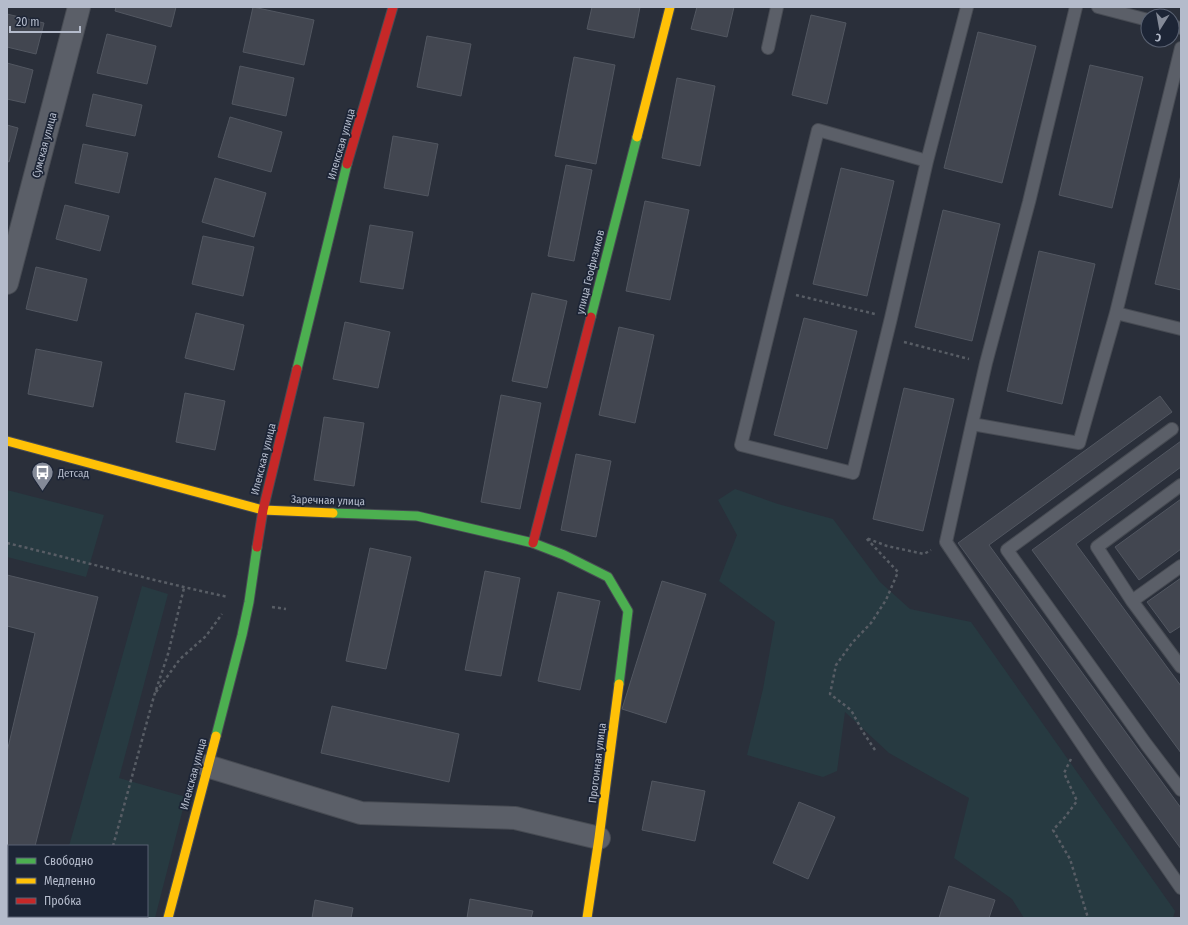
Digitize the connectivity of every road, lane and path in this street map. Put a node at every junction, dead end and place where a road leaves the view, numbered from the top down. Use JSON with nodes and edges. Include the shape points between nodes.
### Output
{"nodes":[{"id":1,"x":79,"y":7,"type":"edge"},
{"id":2,"x":393,"y":7,"type":"edge"},
{"id":3,"x":670,"y":7,"type":"edge"},
{"id":4,"x":777,"y":7,"type":"edge"},
{"id":5,"x":967,"y":7,"type":"edge"},
{"id":6,"x":1076,"y":7,"type":"edge"},
{"id":7,"x":1098,"y":7,"type":"edge"},
{"id":8,"x":1140,"y":18,"type":"edge"},
{"id":9,"x":768,"y":48,"type":"dead end"},
{"id":10,"x":1181,"y":48,"type":"edge"},
{"id":11,"x":927,"y":161,"type":"junction"},
{"id":12,"x":7,"y":283,"type":"edge"},
{"id":13,"x":779,"y":291,"type":"junction"},
{"id":14,"x":1116,"y":312,"type":"junction"},
{"id":15,"x":891,"y":318,"type":"junction"},
{"id":16,"x":1181,"y":329,"type":"edge"},
{"id":17,"x":886,"y":338,"type":"junction"},
{"id":18,"x":986,"y":363,"type":"junction"},
{"id":19,"x":972,"y":424,"type":"junction"},
{"id":20,"x":1172,"y":429,"type":"dead end"},
{"id":21,"x":7,"y":442,"type":"edge"},
{"id":22,"x":1181,"y":485,"type":"edge"},
{"id":23,"x":263,"y":510,"type":"junction"},
{"id":24,"x":946,"y":542,"type":"junction"},
{"id":25,"x":7,"y":543,"type":"edge"},
{"id":26,"x":533,"y":543,"type":"junction"},
{"id":27,"x":1181,"y":566,"type":"edge"},
{"id":28,"x":184,"y":588,"type":"junction"},
{"id":29,"x":232,"y":598,"type":"dead end"},
{"id":30,"x":1132,"y":601,"type":"junction"},
{"id":31,"x":224,"y":611,"type":"dead end"},
{"id":32,"x":628,"y":611,"type":"joint"},
{"id":33,"x":1176,"y":650,"type":"edge"},
{"id":34,"x":1181,"y":667,"type":"edge"},
{"id":35,"x":154,"y":696,"type":"junction"},
{"id":36,"x":1080,"y":742,"type":"junction"},
{"id":37,"x":875,"y":750,"type":"dead end"},
{"id":38,"x":207,"y":766,"type":"junction"},
{"id":39,"x":1181,"y":790,"type":"edge"},
{"id":40,"x":599,"y":838,"type":"junction"},
{"id":41,"x":113,"y":845,"type":"edge"},
{"id":42,"x":1181,"y":888,"type":"edge"},
{"id":43,"x":168,"y":918,"type":"edge"},
{"id":44,"x":587,"y":918,"type":"edge"},
{"id":45,"x":1088,"y":918,"type":"edge"}],
"edges":[{"from":1,"to":12,"type":"street","name":"Сумская улица"},
{"from":2,"to":23,"type":"street","name":"Илекская улица","via":[[346,168]]},
{"from":3,"to":26,"type":"street","name":"улица Геофизиков"},
{"from":4,"to":9,"type":"lane"},
{"from":5,"to":11,"type":"lane"},
{"from":6,"to":18,"type":"lane","via":[[1029,202]]},
{"from":7,"to":8,"type":"lane"},
{"from":10,"to":14,"type":"lane"},
{"from":11,"to":13,"type":"lane","via":[[818,130]]},
{"from":11,"to":15,"type":"lane"},
{"from":13,"to":15,"type":"path"},
{"from":13,"to":17,"type":"lane","via":[[741,445],[853,473]]},
{"from":14,"to":16,"type":"lane"},
{"from":14,"to":19,"type":"lane","via":[[1079,443]]},
{"from":15,"to":17,"type":"lane"},
{"from":17,"to":18,"type":"path"},
{"from":18,"to":19,"type":"lane"},
{"from":19,"to":24,"type":"lane"},
{"from":20,"to":39,"type":"lane","via":[[1007,550]]},
{"from":21,"to":23,"type":"street","name":"Заречная улица"},
{"from":22,"to":30,"type":"lane","via":[[1097,547]]},
{"from":23,"to":26,"type":"street","name":"Заречная улица","via":[[417,516]]},
{"from":23,"to":38,"type":"street","name":"Илекская улица","via":[[242,635]]},
{"from":24,"to":36,"type":"lane"},
{"from":24,"to":37,"type":"path","via":[[924,554],[887,546],[866,538],[898,572],[886,600],[871,623],[836,665],[830,694],[851,710]]},
{"from":25,"to":28,"type":"path"},
{"from":26,"to":32,"type":"street","name":"Заречная улица","via":[[608,577]]},
{"from":27,"to":30,"type":"lane"},
{"from":28,"to":29,"type":"path"},
{"from":28,"to":35,"type":"path","via":[[168,654]]},
{"from":30,"to":33,"type":"lane"},
{"from":31,"to":35,"type":"path","via":[[206,636],[180,659]]},
{"from":32,"to":40,"type":"street","name":"Прогонная улица"},
{"from":33,"to":34,"type":"lane"},
{"from":35,"to":41,"type":"path"},
{"from":36,"to":42,"type":"lane"},
{"from":36,"to":45,"type":"path","via":[[1064,772],[1077,801],[1053,830],[1070,859]]},
{"from":38,"to":40,"type":"street","via":[[361,813],[515,818]]},
{"from":38,"to":43,"type":"street","name":"Илекская улица"},
{"from":40,"to":44,"type":"street","name":"Прогонная улица"}]}
